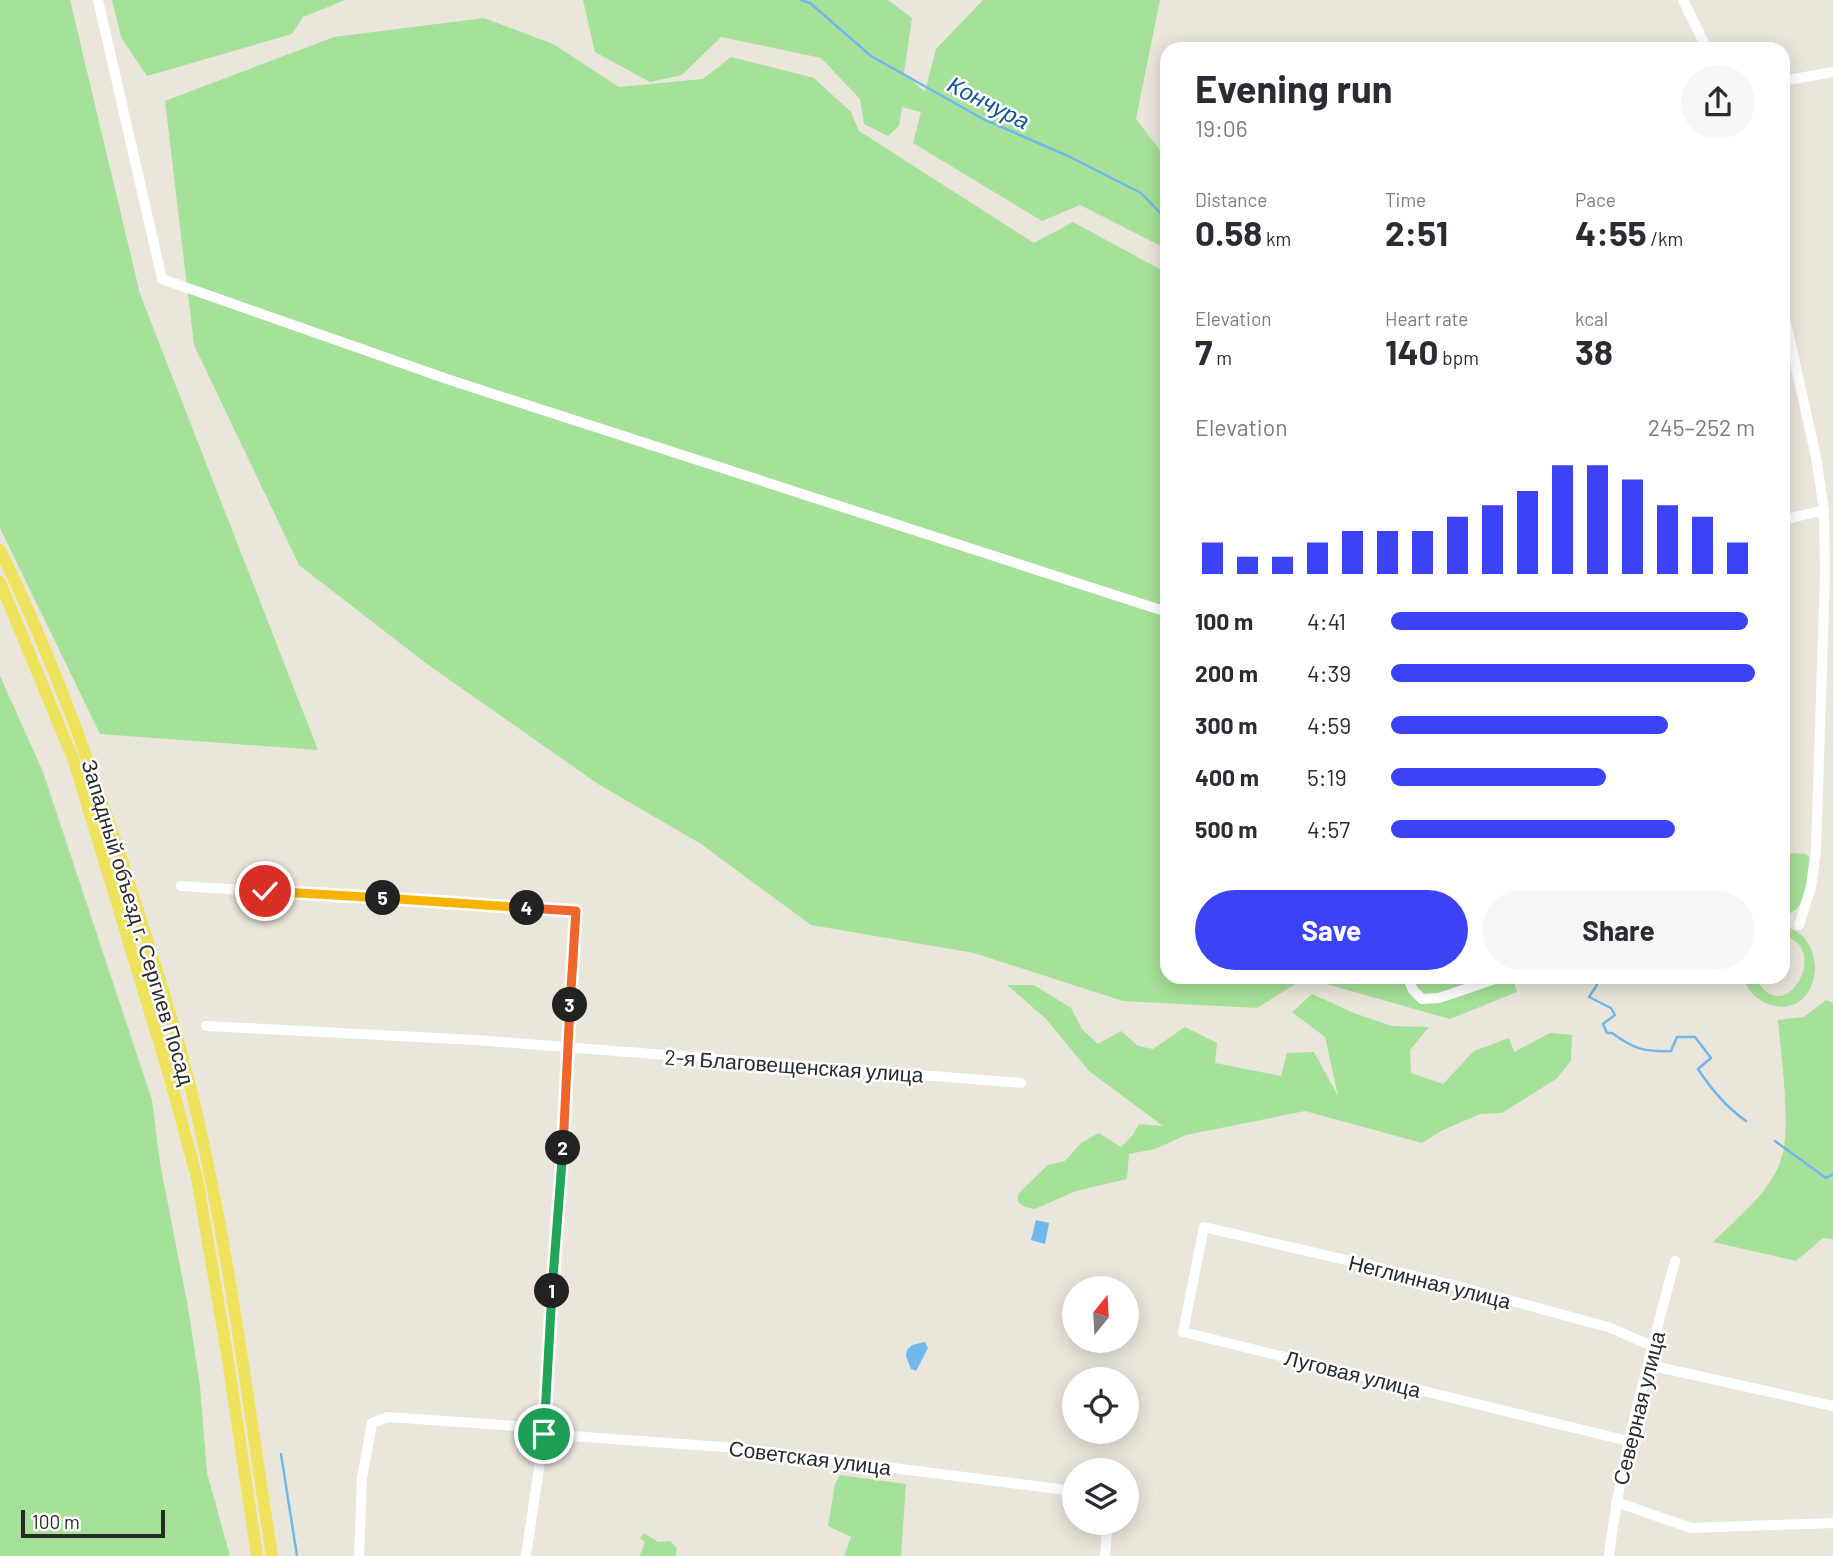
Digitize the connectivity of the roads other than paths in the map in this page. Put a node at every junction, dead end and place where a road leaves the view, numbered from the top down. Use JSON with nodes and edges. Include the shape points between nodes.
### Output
{"nodes":[{"id":1,"x":98,"y":0,"type":"edge"},
{"id":2,"x":1683,"y":0,"type":"edge"},
{"id":3,"x":1704,"y":42,"type":"edge"},
{"id":4,"x":1833,"y":72,"type":"edge"},
{"id":5,"x":1790,"y":80,"type":"edge"},
{"id":6,"x":1790,"y":341,"type":"edge"},
{"id":7,"x":1824,"y":510,"type":"junction"},
{"id":8,"x":1790,"y":518,"type":"edge"},
{"id":9,"x":0,"y":550,"type":"edge"},
{"id":10,"x":0,"y":582,"type":"edge"},
{"id":11,"x":1160,"y":610,"type":"edge"},
{"id":12,"x":181,"y":886,"type":"dead end"},
{"id":13,"x":1799,"y":925,"type":"dead end"},
{"id":14,"x":1410,"y":984,"type":"edge"},
{"id":15,"x":1480,"y":984,"type":"edge"},
{"id":16,"x":206,"y":1026,"type":"dead end"},
{"id":17,"x":568,"y":1049,"type":"junction"},
{"id":18,"x":1021,"y":1083,"type":"dead end"},
{"id":19,"x":1204,"y":1227,"type":"joint"},
{"id":20,"x":1675,"y":1261,"type":"dead end"},
{"id":21,"x":1652,"y":1346,"type":"junction"},
{"id":22,"x":1649,"y":1365,"type":"junction"},
{"id":23,"x":1833,"y":1406,"type":"edge"},
{"id":24,"x":544,"y":1431,"type":"junction"},
{"id":25,"x":1628,"y":1441,"type":"junction"},
{"id":26,"x":1062,"y":1489,"type":"edge"},
{"id":27,"x":1616,"y":1502,"type":"junction"},
{"id":28,"x":1833,"y":1523,"type":"edge"},
{"id":29,"x":1107,"y":1535,"type":"edge"},
{"id":30,"x":257,"y":1556,"type":"edge"},
{"id":31,"x":272,"y":1556,"type":"edge"},
{"id":32,"x":359,"y":1556,"type":"edge"},
{"id":33,"x":526,"y":1556,"type":"edge"},
{"id":34,"x":1105,"y":1556,"type":"edge"},
{"id":35,"x":1609,"y":1556,"type":"edge"}],
"edges":[{"from":1,"to":11,"type":"street","via":[[162,279],[447,379]]},
{"from":2,"to":3,"type":"street"},
{"from":4,"to":5,"type":"street"},
{"from":6,"to":7,"type":"street"},
{"from":7,"to":8,"type":"street"},
{"from":7,"to":13,"type":"street","via":[[1816,850]]},
{"from":9,"to":31,"type":"main road","name":"Западный объезд г. Сергиев Посад","via":[[84,745],[173,1021],[218,1215]]},
{"from":10,"to":30,"type":"main road","name":"Западный объезд г. Сергиев Посад","via":[[74,761],[197,1178]]},
{"from":12,"to":17,"type":"street","via":[[576,911]]},
{"from":14,"to":15,"type":"street","via":[[1422,999]]},
{"from":16,"to":17,"type":"street","name":"2-я Благовещенская улица"},
{"from":17,"to":18,"type":"street","name":"2-я Благовещенская улица"},
{"from":17,"to":24,"type":"street"},
{"from":19,"to":21,"type":"street","name":"Неглинная улица","via":[[1449,1284],[1608,1327]]},
{"from":19,"to":25,"type":"street","name":"Луговая улица","via":[[1183,1332]]},
{"from":20,"to":21,"type":"street","name":"Северная улица"},
{"from":21,"to":22,"type":"street","name":"Северная улица"},
{"from":22,"to":23,"type":"street"},
{"from":22,"to":25,"type":"street","name":"Северная улица"},
{"from":24,"to":26,"type":"street","name":"Советская улица","via":[[737,1448]]},
{"from":24,"to":32,"type":"street","name":"Советская улица","via":[[388,1417],[372,1423],[362,1478]]},
{"from":24,"to":33,"type":"street"},
{"from":25,"to":27,"type":"street","name":"Северная улица"},
{"from":27,"to":28,"type":"street","via":[[1691,1528]]},
{"from":27,"to":35,"type":"street","name":"Северная улица"},
{"from":29,"to":34,"type":"street"}]}
